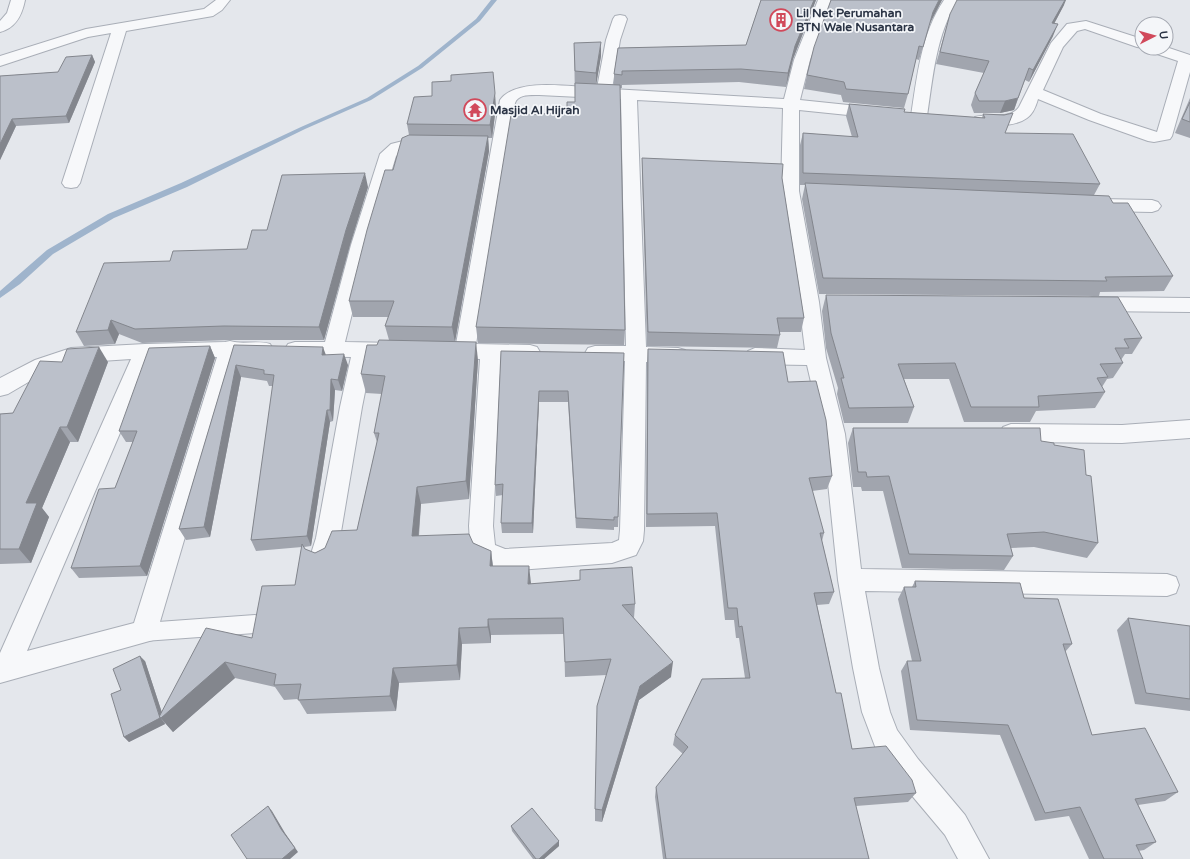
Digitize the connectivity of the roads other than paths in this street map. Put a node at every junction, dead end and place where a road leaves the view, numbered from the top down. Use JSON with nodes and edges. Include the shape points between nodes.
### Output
{"nodes":[{"id":1,"x":18,"y":0,"type":"edge"},
{"id":2,"x":223,"y":0,"type":"edge"},
{"id":3,"x":824,"y":0,"type":"edge"},
{"id":4,"x":951,"y":0,"type":"edge"},
{"id":5,"x":620,"y":19,"type":"dead end"},
{"id":6,"x":120,"y":27,"type":"junction"},
{"id":7,"x":0,"y":28,"type":"edge"},
{"id":8,"x":1134,"y":41,"type":"edge"},
{"id":9,"x":1174,"y":55,"type":"edge"},
{"id":10,"x":1188,"y":60,"type":"edge"},
{"id":11,"x":0,"y":61,"type":"edge"},
{"id":12,"x":1034,"y":92,"type":"junction"},
{"id":13,"x":604,"y":93,"type":"junction"},
{"id":14,"x":629,"y":95,"type":"junction"},
{"id":15,"x":791,"y":104,"type":"junction"},
{"id":16,"x":966,"y":119,"type":"edge"},
{"id":17,"x":441,"y":145,"type":"edge"},
{"id":18,"x":71,"y":183,"type":"dead end"},
{"id":19,"x":1088,"y":205,"type":"edge"},
{"id":20,"x":1152,"y":206,"type":"dead end"},
{"id":21,"x":1071,"y":304,"type":"edge"},
{"id":22,"x":1190,"y":305,"type":"edge"},
{"id":23,"x":230,"y":348,"type":"junction"},
{"id":24,"x":333,"y":349,"type":"junction"},
{"id":25,"x":363,"y":350,"type":"junction"},
{"id":26,"x":145,"y":351,"type":"junction"},
{"id":27,"x":465,"y":351,"type":"junction"},
{"id":28,"x":491,"y":351,"type":"junction"},
{"id":29,"x":552,"y":352,"type":"edge"},
{"id":30,"x":575,"y":352,"type":"edge"},
{"id":31,"x":636,"y":354,"type":"junction"},
{"id":32,"x":698,"y":355,"type":"edge"},
{"id":33,"x":738,"y":356,"type":"edge"},
{"id":34,"x":816,"y":358,"type":"junction"},
{"id":35,"x":0,"y":388,"type":"edge"},
{"id":36,"x":1190,"y":429,"type":"edge"},
{"id":37,"x":992,"y":432,"type":"edge"},
{"id":38,"x":322,"y":557,"type":"edge"},
{"id":39,"x":850,"y":580,"type":"junction"},
{"id":40,"x":1166,"y":585,"type":"dead end"},
{"id":41,"x":255,"y":624,"type":"edge"},
{"id":42,"x":144,"y":632,"type":"junction"},
{"id":43,"x":3,"y":670,"type":"edge"},
{"id":44,"x":974,"y":859,"type":"edge"}],
"edges":[{"from":1,"to":7,"type":"street","via":[[15,14]]},
{"from":2,"to":6,"type":"street","via":[[208,13]]},
{"from":3,"to":15,"type":"street","via":[[802,60]]},
{"from":4,"to":15,"type":"street","via":[[937,26],[925,77],[912,116]]},
{"from":5,"to":13,"type":"street","via":[[613,40]]},
{"from":6,"to":11,"type":"street","via":[[79,35]]},
{"from":6,"to":18,"type":"street"},
{"from":8,"to":12,"type":"street","via":[[1086,25],[1072,26],[1056,46]]},
{"from":9,"to":10,"type":"street"},
{"from":10,"to":12,"type":"street","via":[[1164,136],[1161,137],[1154,137],[1095,117]]},
{"from":12,"to":16,"type":"street","via":[[1020,116],[1000,120]]},
{"from":13,"to":14,"type":"street"},
{"from":13,"to":27,"type":"street","via":[[536,90],[514,94],[508,99],[492,145]]},
{"from":14,"to":15,"type":"street"},
{"from":14,"to":31,"type":"street","via":[[639,166]]},
{"from":15,"to":34,"type":"street","via":[[782,170],[797,191],[817,302]]},
{"from":17,"to":24,"type":"street","via":[[409,144],[388,154],[360,245]]},
{"from":19,"to":20,"type":"street"},
{"from":21,"to":22,"type":"street"},
{"from":23,"to":24,"type":"street"},
{"from":23,"to":26,"type":"street"},
{"from":23,"to":42,"type":"street"},
{"from":24,"to":25,"type":"street"},
{"from":25,"to":27,"type":"street"},
{"from":25,"to":38,"type":"street","via":[[328,538]]},
{"from":26,"to":35,"type":"street","via":[[71,356],[42,365]]},
{"from":26,"to":43,"type":"street"},
{"from":27,"to":28,"type":"street"},
{"from":28,"to":29,"type":"street"},
{"from":28,"to":31,"type":"street","via":[[481,526],[482,542],[486,552],[503,560],[612,553],[627,548],[632,530]]},
{"from":30,"to":31,"type":"street"},
{"from":31,"to":32,"type":"street"},
{"from":33,"to":34,"type":"street"},
{"from":34,"to":39,"type":"street","via":[[846,434]]},
{"from":36,"to":37,"type":"street","via":[[1122,434]]},
{"from":39,"to":40,"type":"street"},
{"from":39,"to":44,"type":"street","via":[[866,668],[882,732],[908,769],[955,825]]},
{"from":41,"to":42,"type":"lane"},
{"from":42,"to":43,"type":"street"}]}
